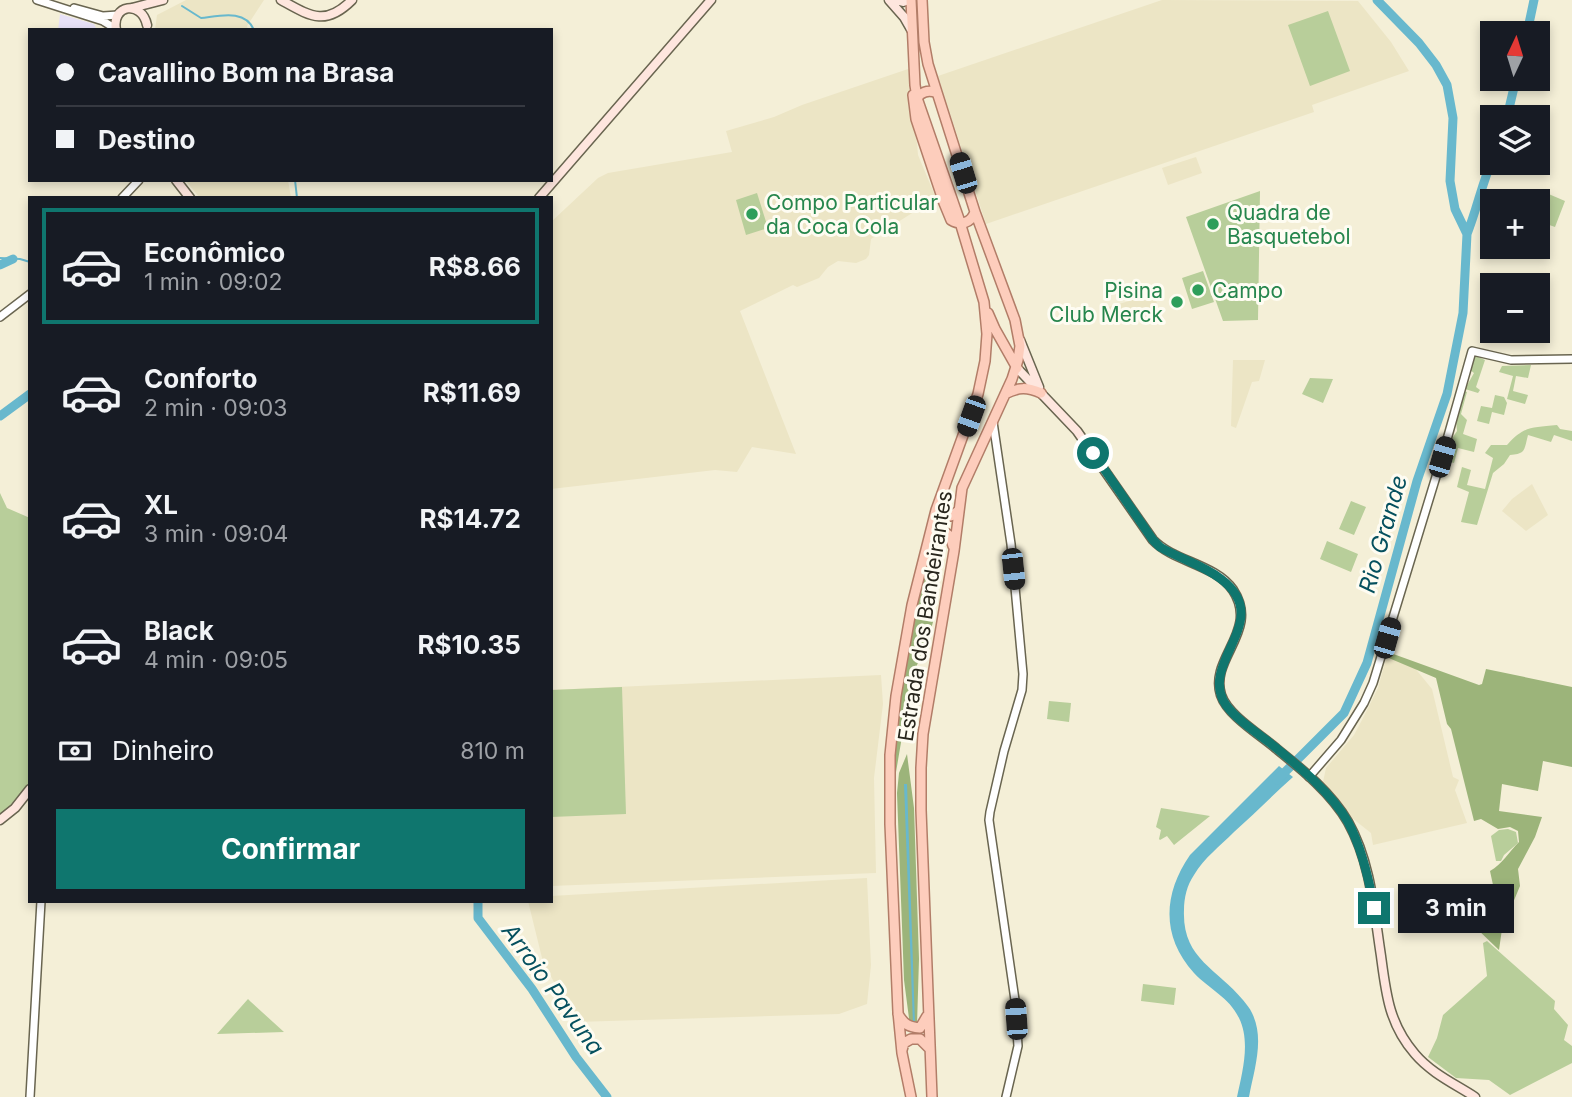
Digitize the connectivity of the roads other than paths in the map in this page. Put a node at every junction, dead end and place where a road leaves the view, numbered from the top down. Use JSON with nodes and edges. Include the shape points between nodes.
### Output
{"nodes":[{"id":1,"x":37,"y":0,"type":"edge"},
{"id":2,"x":281,"y":0,"type":"edge"},
{"id":3,"x":352,"y":0,"type":"edge"},
{"id":4,"x":711,"y":0,"type":"edge"},
{"id":5,"x":889,"y":0,"type":"edge"},
{"id":6,"x":895,"y":0,"type":"edge"},
{"id":7,"x":910,"y":0,"type":"edge"},
{"id":8,"x":922,"y":0,"type":"edge"},
{"id":9,"x":121,"y":1,"type":"edge"},
{"id":10,"x":160,"y":1,"type":"edge"},
{"id":11,"x":60,"y":7,"type":"junction"},
{"id":12,"x":131,"y":8,"type":"junction"},
{"id":13,"x":119,"y":13,"type":"junction"},
{"id":14,"x":146,"y":27,"type":"edge"},
{"id":15,"x":113,"y":28,"type":"edge"},
{"id":16,"x":116,"y":28,"type":"edge"},
{"id":17,"x":912,"y":32,"type":"junction"},
{"id":18,"x":937,"y":93,"type":"junction"},
{"id":19,"x":915,"y":102,"type":"junction"},
{"id":20,"x":553,"y":181,"type":"edge"},
{"id":21,"x":137,"y":182,"type":"edge"},
{"id":22,"x":178,"y":182,"type":"edge"},
{"id":23,"x":552,"y":182,"type":"edge"},
{"id":24,"x":124,"y":196,"type":"edge"},
{"id":25,"x":188,"y":196,"type":"edge"},
{"id":26,"x":540,"y":196,"type":"edge"},
{"id":27,"x":975,"y":212,"type":"junction"},
{"id":28,"x":960,"y":224,"type":"junction"},
{"id":29,"x":28,"y":296,"type":"edge"},
{"id":30,"x":984,"y":302,"type":"junction"},
{"id":31,"x":0,"y":317,"type":"edge"},
{"id":32,"x":1019,"y":337,"type":"junction"},
{"id":33,"x":1572,"y":359,"type":"edge"},
{"id":34,"x":1017,"y":368,"type":"junction"},
{"id":35,"x":1041,"y":393,"type":"junction"},
{"id":36,"x":1005,"y":394,"type":"junction"},
{"id":37,"x":993,"y":422,"type":"junction"},
{"id":38,"x":980,"y":450,"type":"junction"},
{"id":39,"x":997,"y":454,"type":"junction"},
{"id":40,"x":940,"y":497,"type":"junction"},
{"id":41,"x":959,"y":510,"type":"junction"},
{"id":42,"x":927,"y":545,"type":"junction"},
{"id":43,"x":954,"y":551,"type":"junction"},
{"id":44,"x":1308,"y":776,"type":"junction"},
{"id":45,"x":28,"y":792,"type":"edge"},
{"id":46,"x":0,"y":820,"type":"edge"},
{"id":47,"x":41,"y":903,"type":"edge"},
{"id":48,"x":898,"y":1012,"type":"junction"},
{"id":49,"x":928,"y":1013,"type":"junction"},
{"id":50,"x":930,"y":1050,"type":"junction"},
{"id":51,"x":902,"y":1054,"type":"junction"},
{"id":52,"x":30,"y":1097,"type":"edge"},
{"id":53,"x":911,"y":1097,"type":"edge"},
{"id":54,"x":932,"y":1097,"type":"edge"},
{"id":55,"x":1006,"y":1097,"type":"edge"},
{"id":56,"x":1475,"y":1097,"type":"edge"}],
"edges":[{"from":1,"to":11,"type":"street"},
{"from":2,"to":3,"type":"main road","via":[[309,15],[322,16],[337,12]]},
{"from":4,"to":20,"type":"main road"},
{"from":5,"to":17,"type":"main road"},
{"from":6,"to":7,"type":"main road"},
{"from":7,"to":17,"type":"main road"},
{"from":8,"to":18,"type":"main road","name":"Estrada dos Bandeirantes","via":[[925,53]]},
{"from":9,"to":12,"type":"main road"},
{"from":9,"to":13,"type":"main road"},
{"from":10,"to":12,"type":"main road"},
{"from":10,"to":14,"type":"main road"},
{"from":11,"to":13,"type":"street","via":[[103,16]]},
{"from":11,"to":15,"type":"street"},
{"from":12,"to":13,"type":"main road"},
{"from":12,"to":14,"type":"main road","via":[[143,13]]},
{"from":13,"to":16,"type":"main road"},
{"from":17,"to":19,"type":"main road"},
{"from":18,"to":19,"type":"main road","via":[[928,91]]},
{"from":18,"to":27,"type":"main road","name":"Estrada dos Bandeirantes"},
{"from":19,"to":28,"type":"main road","name":"Estrada dos Bandeirantes","via":[[944,203],[951,220]]},
{"from":21,"to":24,"type":"street"},
{"from":22,"to":25,"type":"main road"},
{"from":23,"to":26,"type":"main road"},
{"from":27,"to":28,"type":"main road","via":[[971,220]]},
{"from":27,"to":32,"type":"main road","name":"Estrada dos Bandeirantes"},
{"from":28,"to":30,"type":"main road","name":"Estrada dos Bandeirantes"},
{"from":29,"to":31,"type":"street"},
{"from":30,"to":34,"type":"main road"},
{"from":30,"to":40,"type":"main road","name":"Estrada dos Bandeirantes","via":[[987,345],[981,383]]},
{"from":32,"to":34,"type":"main road","name":"Estrada dos Bandeirantes"},
{"from":32,"to":35,"type":"main road"},
{"from":33,"to":44,"type":"street","via":[[1511,360],[1472,351],[1373,683],[1341,740]]},
{"from":34,"to":35,"type":"main road"},
{"from":34,"to":36,"type":"main road","name":"Estrada dos Bandeirantes"},
{"from":35,"to":36,"type":"main road","via":[[1023,387]]},
{"from":35,"to":44,"type":"main road","via":[[1077,430],[1153,540],[1233,590],[1241,611],[1240,627],[1219,678],[1220,692],[1230,710]]},
{"from":36,"to":37,"type":"main road","name":"Estrada dos Bandeirantes"},
{"from":37,"to":38,"type":"main road","name":"Estrada dos Bandeirantes"},
{"from":37,"to":39,"type":"street"},
{"from":38,"to":39,"type":"street","via":[[990,448]]},
{"from":38,"to":41,"type":"main road","name":"Estrada dos Bandeirantes","via":[[962,488]]},
{"from":39,"to":55,"type":"street","via":[[1023,674],[990,812],[1018,1046]]},
{"from":40,"to":41,"type":"main road","via":[[943,514],[953,516]]},
{"from":40,"to":42,"type":"main road","name":"Estrada dos Bandeirantes"},
{"from":41,"to":43,"type":"main road","name":"Estrada dos Bandeirantes"},
{"from":42,"to":43,"type":"main road","via":[[936,534],[946,533]]},
{"from":42,"to":48,"type":"main road","name":"Estrada dos Bandeirantes","via":[[912,605],[890,755]]},
{"from":43,"to":49,"type":"main road","name":"Estrada dos Bandeirantes","via":[[921,750]]},
{"from":44,"to":56,"type":"main road","via":[[1348,822],[1363,859],[1387,1001],[1396,1026],[1424,1063]]},
{"from":45,"to":46,"type":"main road"},
{"from":47,"to":52,"type":"street"},
{"from":48,"to":49,"type":"main road","via":[[913,1028],[920,1028]]},
{"from":48,"to":51,"type":"main road","name":"Estrada dos Bandeirantes"},
{"from":49,"to":50,"type":"main road","name":"Estrada dos Bandeirantes"},
{"from":50,"to":51,"type":"main road","via":[[923,1040],[911,1039],[904,1043]]},
{"from":50,"to":54,"type":"main road","name":"Estrada dos Bandeirantes"},
{"from":51,"to":53,"type":"main road","name":"Estrada dos Bandeirantes"}]}
